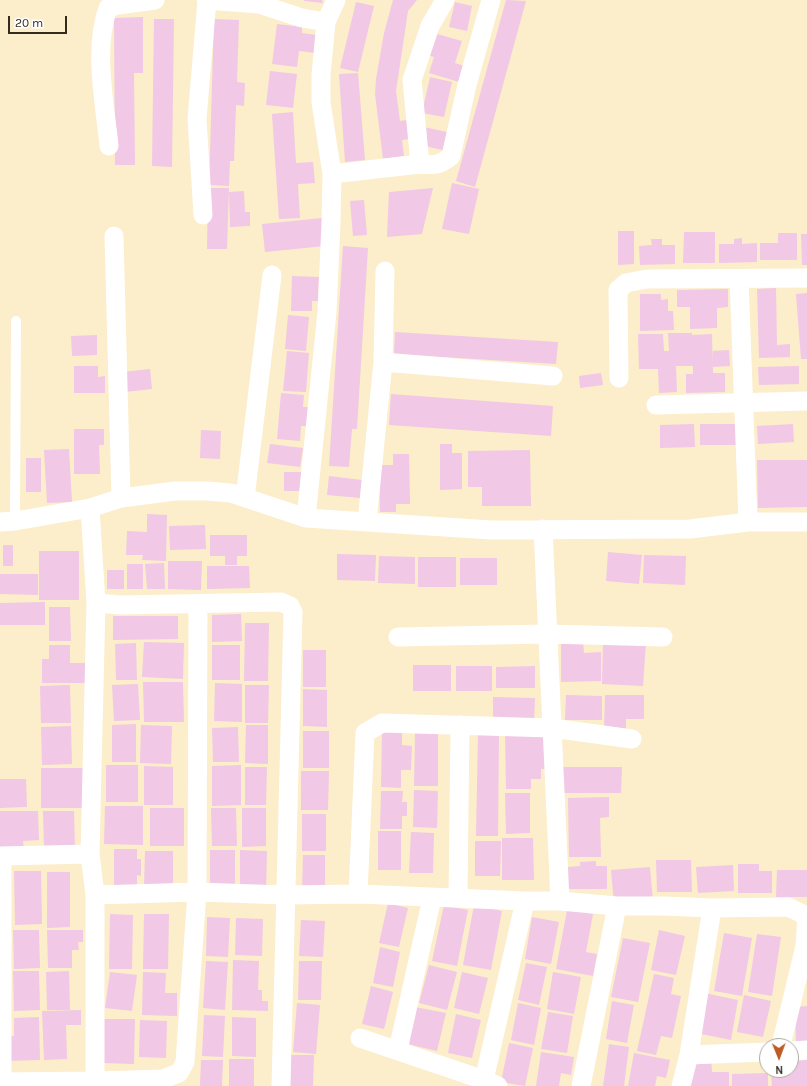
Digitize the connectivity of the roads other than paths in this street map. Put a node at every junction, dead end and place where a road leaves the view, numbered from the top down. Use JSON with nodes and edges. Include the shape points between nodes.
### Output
{"nodes":[{"id":1,"x":155,"y":0,"type":"edge"},
{"id":2,"x":206,"y":0,"type":"edge"},
{"id":3,"x":336,"y":0,"type":"edge"},
{"id":4,"x":445,"y":0,"type":"edge"},
{"id":5,"x":491,"y":0,"type":"edge"},
{"id":6,"x":326,"y":22,"type":"junction"},
{"id":7,"x":109,"y":146,"type":"dead end"},
{"id":8,"x":420,"y":164,"type":"junction"},
{"id":9,"x":332,"y":174,"type":"junction"},
{"id":10,"x":203,"y":215,"type":"dead end"},
{"id":11,"x":114,"y":236,"type":"dead end"},
{"id":12,"x":385,"y":271,"type":"dead end"},
{"id":13,"x":272,"y":275,"type":"dead end"},
{"id":14,"x":807,"y":278,"type":"edge"},
{"id":15,"x":739,"y":279,"type":"junction"},
{"id":16,"x":16,"y":320,"type":"dead end"},
{"id":17,"x":383,"y":362,"type":"junction"},
{"id":18,"x":553,"y":376,"type":"dead end"},
{"id":19,"x":619,"y":378,"type":"dead end"},
{"id":20,"x":807,"y":401,"type":"edge"},
{"id":21,"x":743,"y":403,"type":"junction"},
{"id":22,"x":656,"y":405,"type":"dead end"},
{"id":23,"x":121,"y":498,"type":"junction"},
{"id":24,"x":245,"y":498,"type":"junction"},
{"id":25,"x":90,"y":508,"type":"junction"},
{"id":26,"x":306,"y":518,"type":"junction"},
{"id":27,"x":8,"y":522,"type":"edge"},
{"id":28,"x":368,"y":522,"type":"junction"},
{"id":29,"x":748,"y":522,"type":"junction"},
{"id":30,"x":807,"y":522,"type":"edge"},
{"id":31,"x":543,"y":529,"type":"junction"},
{"id":32,"x":96,"y":603,"type":"junction"},
{"id":33,"x":198,"y":604,"type":"junction"},
{"id":34,"x":547,"y":634,"type":"junction"},
{"id":35,"x":398,"y":637,"type":"dead end"},
{"id":36,"x":663,"y":637,"type":"dead end"},
{"id":37,"x":460,"y":725,"type":"junction"},
{"id":38,"x":552,"y":728,"type":"junction"},
{"id":39,"x":632,"y":740,"type":"dead end"},
{"id":40,"x":90,"y":854,"type":"junction"},
{"id":41,"x":1,"y":856,"type":"edge"},
{"id":42,"x":197,"y":892,"type":"junction"},
{"id":43,"x":358,"y":894,"type":"junction"},
{"id":44,"x":96,"y":895,"type":"junction"},
{"id":45,"x":285,"y":895,"type":"junction"},
{"id":46,"x":432,"y":898,"type":"junction"},
{"id":47,"x":458,"y":898,"type":"junction"},
{"id":48,"x":525,"y":901,"type":"junction"},
{"id":49,"x":560,"y":901,"type":"junction"},
{"id":50,"x":616,"y":906,"type":"junction"},
{"id":51,"x":712,"y":908,"type":"junction"},
{"id":52,"x":806,"y":946,"type":"edge"},
{"id":53,"x":360,"y":1038,"type":"dead end"},
{"id":54,"x":783,"y":1038,"type":"edge"},
{"id":55,"x":398,"y":1050,"type":"junction"},
{"id":56,"x":759,"y":1052,"type":"edge"},
{"id":57,"x":689,"y":1055,"type":"junction"},
{"id":58,"x":96,"y":1081,"type":"junction"},
{"id":59,"x":1,"y":1082,"type":"edge"},
{"id":60,"x":491,"y":1083,"type":"edge"},
{"id":61,"x":281,"y":1086,"type":"edge"},
{"id":62,"x":581,"y":1086,"type":"edge"},
{"id":63,"x":681,"y":1086,"type":"edge"}],
"edges":[{"from":1,"to":7,"type":"street","via":[[108,8],[104,18],[100,56]]},
{"from":2,"to":6,"type":"street","via":[[259,4],[302,18]]},
{"from":2,"to":10,"type":"street","via":[[197,119]]},
{"from":3,"to":6,"type":"street"},
{"from":4,"to":8,"type":"street","via":[[430,26],[412,80]]},
{"from":5,"to":8,"type":"street","via":[[466,86],[451,156],[442,163]]},
{"from":6,"to":9,"type":"street","via":[[320,75],[321,102]]},
{"from":8,"to":9,"type":"street"},
{"from":9,"to":26,"type":"street","via":[[327,312]]},
{"from":11,"to":23,"type":"street"},
{"from":12,"to":17,"type":"street"},
{"from":13,"to":24,"type":"street"},
{"from":14,"to":15,"type":"street"},
{"from":15,"to":19,"type":"street","via":[[647,279],[626,283],[618,290]]},
{"from":15,"to":21,"type":"street"},
{"from":16,"to":27,"type":"lane"},
{"from":17,"to":18,"type":"street"},
{"from":17,"to":28,"type":"street"},
{"from":20,"to":21,"type":"street"},
{"from":21,"to":22,"type":"street"},
{"from":21,"to":29,"type":"street"},
{"from":23,"to":24,"type":"street","via":[[174,491],[207,491],[231,493]]},
{"from":23,"to":25,"type":"street"},
{"from":24,"to":26,"type":"street"},
{"from":25,"to":27,"type":"street"},
{"from":25,"to":32,"type":"street"},
{"from":26,"to":28,"type":"street"},
{"from":28,"to":31,"type":"street","via":[[491,530]]},
{"from":29,"to":30,"type":"street"},
{"from":29,"to":31,"type":"street","via":[[690,529]]},
{"from":31,"to":34,"type":"street"},
{"from":32,"to":33,"type":"street"},
{"from":32,"to":40,"type":"street"},
{"from":33,"to":42,"type":"street"},
{"from":33,"to":45,"type":"street","via":[[282,602],[290,606],[293,612]]},
{"from":34,"to":35,"type":"street"},
{"from":34,"to":36,"type":"street"},
{"from":34,"to":38,"type":"street"},
{"from":37,"to":38,"type":"street"},
{"from":37,"to":43,"type":"street","via":[[382,723],[365,733]]},
{"from":37,"to":47,"type":"street"},
{"from":38,"to":39,"type":"street"},
{"from":38,"to":49,"type":"street"},
{"from":40,"to":41,"type":"street"},
{"from":40,"to":44,"type":"street"},
{"from":41,"to":59,"type":"street"},
{"from":42,"to":44,"type":"street"},
{"from":42,"to":45,"type":"street"},
{"from":42,"to":58,"type":"street","via":[[185,1062],[179,1073],[163,1079]]},
{"from":43,"to":45,"type":"street"},
{"from":43,"to":46,"type":"street"},
{"from":44,"to":58,"type":"street"},
{"from":45,"to":61,"type":"street"},
{"from":46,"to":47,"type":"street"},
{"from":46,"to":55,"type":"street"},
{"from":47,"to":48,"type":"street"},
{"from":48,"to":49,"type":"street"},
{"from":48,"to":60,"type":"street"},
{"from":49,"to":50,"type":"street"},
{"from":50,"to":51,"type":"street"},
{"from":50,"to":62,"type":"street"},
{"from":51,"to":52,"type":"street","via":[[788,908],[807,916]]},
{"from":51,"to":57,"type":"street"},
{"from":52,"to":54,"type":"street"},
{"from":53,"to":55,"type":"street"},
{"from":55,"to":60,"type":"street"},
{"from":56,"to":57,"type":"street"},
{"from":57,"to":63,"type":"street"},
{"from":58,"to":59,"type":"street"}]}
